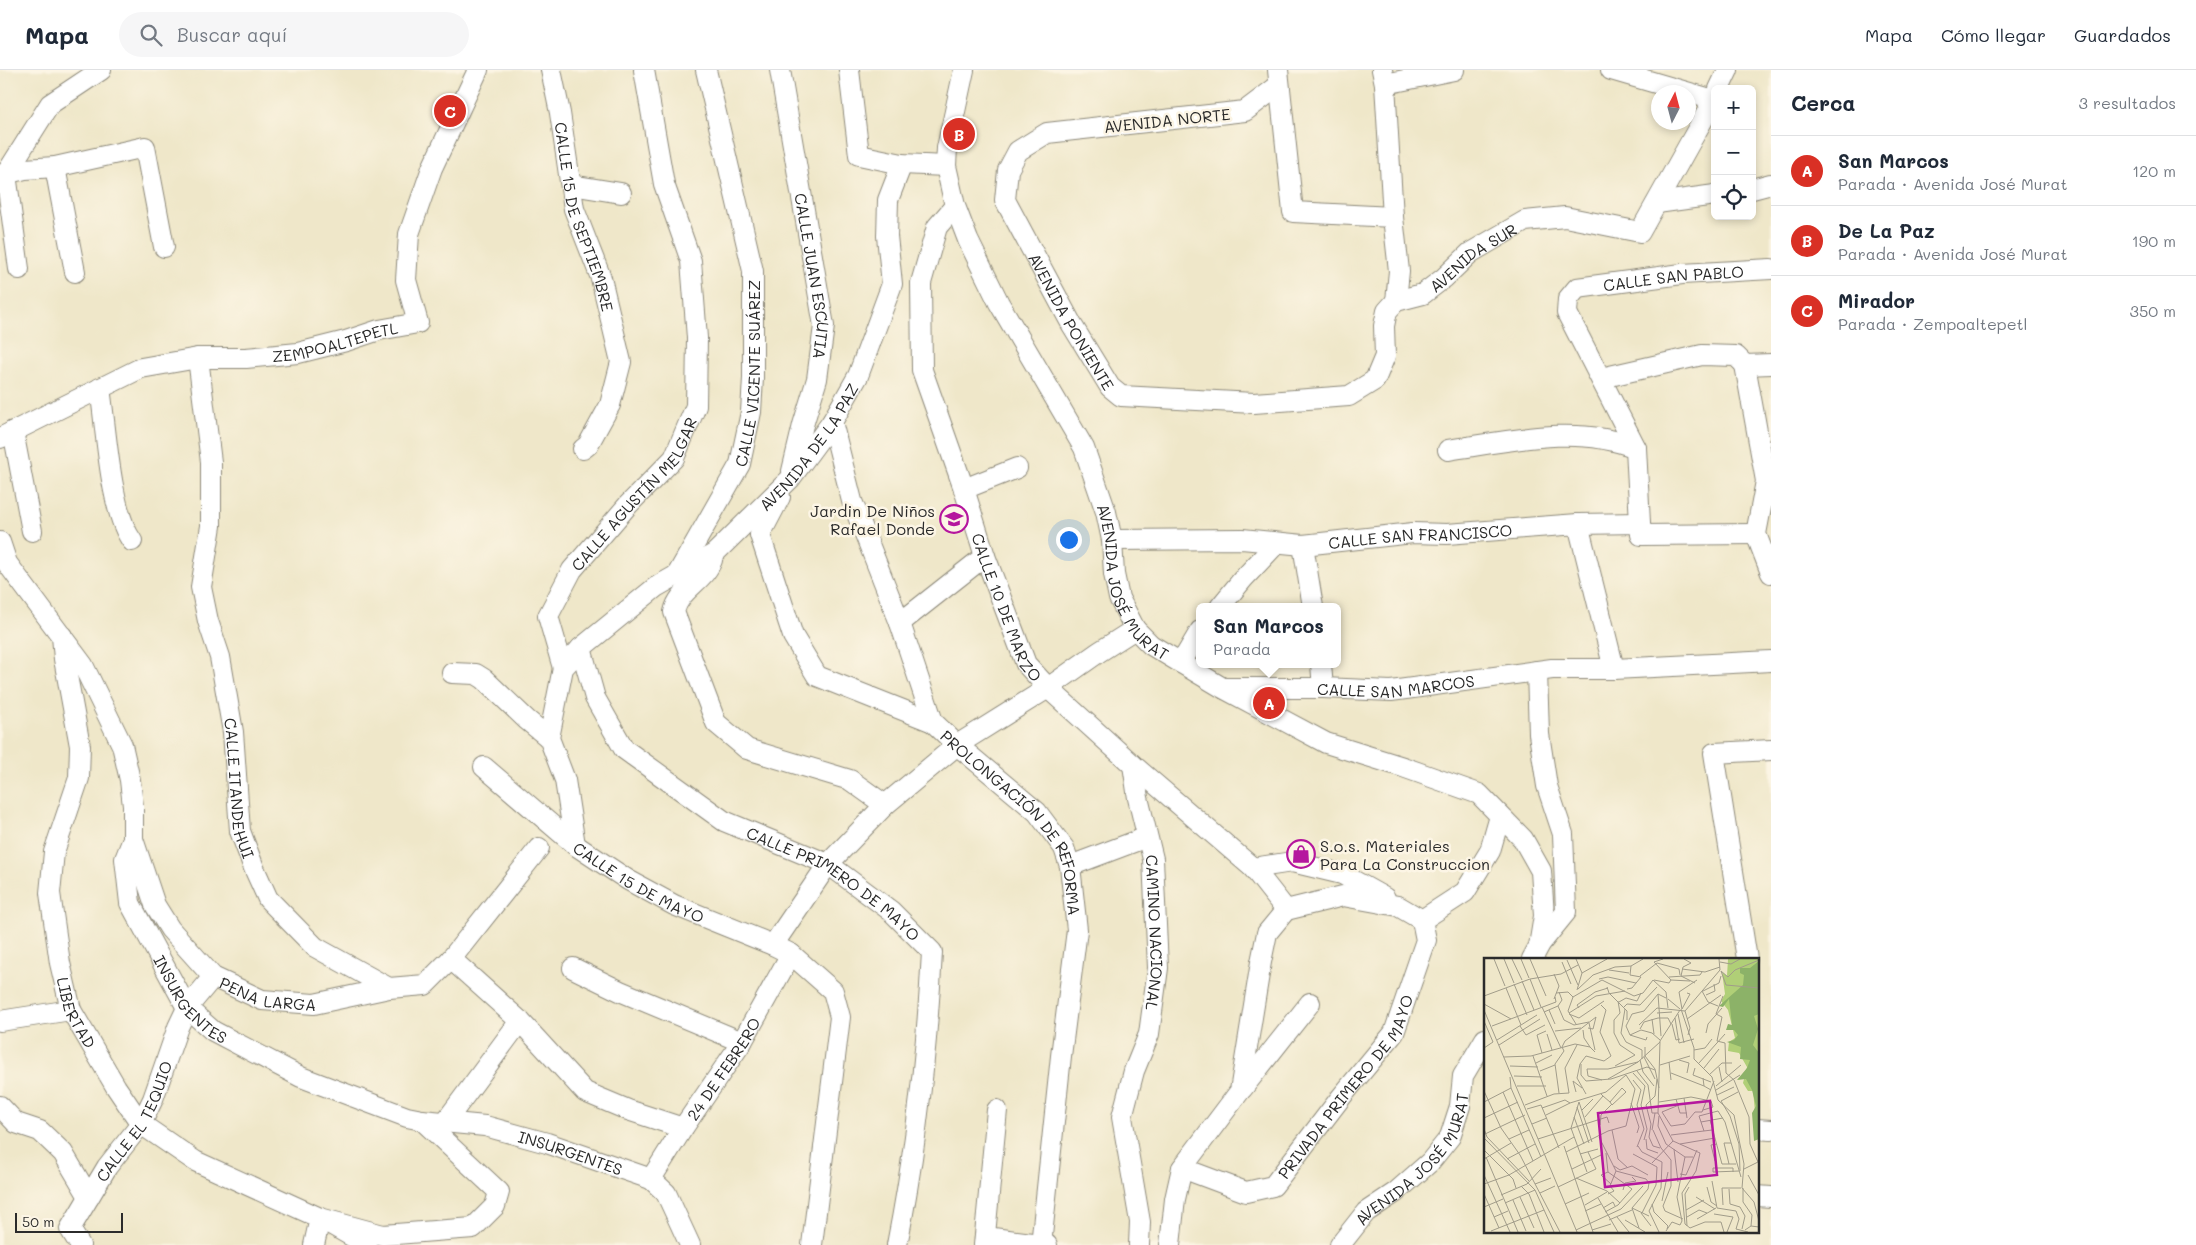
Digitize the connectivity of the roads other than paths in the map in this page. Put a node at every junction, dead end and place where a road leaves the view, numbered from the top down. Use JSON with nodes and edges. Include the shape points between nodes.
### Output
{"nodes":[{"id":1,"x":101,"y":70,"type":"edge"},
{"id":2,"x":478,"y":70,"type":"edge"},
{"id":3,"x":551,"y":70,"type":"edge"},
{"id":4,"x":644,"y":70,"type":"edge"},
{"id":5,"x":706,"y":70,"type":"edge"},
{"id":6,"x":780,"y":70,"type":"edge"},
{"id":7,"x":849,"y":70,"type":"edge"},
{"id":8,"x":964,"y":70,"type":"edge"},
{"id":9,"x":1454,"y":70,"type":"edge"},
{"id":10,"x":1611,"y":70,"type":"edge"},
{"id":11,"x":1728,"y":70,"type":"edge"},
{"id":12,"x":1384,"y":77,"type":"edge"},
{"id":13,"x":1278,"y":78,"type":"edge"},
{"id":14,"x":1721,"y":85,"type":"edge"},
{"id":15,"x":1711,"y":94,"type":"edge"},
{"id":16,"x":1711,"y":104,"type":"edge"},
{"id":17,"x":1047,"y":133,"type":"joint"},
{"id":18,"x":902,"y":164,"type":"junction"},
{"id":19,"x":946,"y":166,"type":"junction"},
{"id":20,"x":55,"y":167,"type":"junction"},
{"id":21,"x":3,"y":175,"type":"edge"},
{"id":22,"x":1771,"y":184,"type":"edge"},
{"id":23,"x":571,"y":185,"type":"junction"},
{"id":24,"x":1756,"y":189,"type":"edge"},
{"id":25,"x":621,"y":193,"type":"dead end"},
{"id":26,"x":1711,"y":195,"type":"edge"},
{"id":27,"x":1657,"y":202,"type":"junction"},
{"id":28,"x":955,"y":206,"type":"junction"},
{"id":29,"x":1393,"y":217,"type":"junction"},
{"id":30,"x":164,"y":247,"type":"dead end"},
{"id":31,"x":1771,"y":269,"type":"edge"},
{"id":32,"x":19,"y":270,"type":"dead end"},
{"id":33,"x":75,"y":272,"type":"dead end"},
{"id":34,"x":921,"y":283,"type":"junction"},
{"id":35,"x":892,"y":284,"type":"junction"},
{"id":36,"x":1396,"y":301,"type":"junction"},
{"id":37,"x":198,"y":358,"type":"junction"},
{"id":38,"x":1771,"y":364,"type":"edge"},
{"id":39,"x":1745,"y":365,"type":"junction"},
{"id":40,"x":1601,"y":378,"type":"junction"},
{"id":41,"x":100,"y":388,"type":"junction"},
{"id":42,"x":832,"y":422,"type":"junction"},
{"id":43,"x":7,"y":435,"type":"edge"},
{"id":44,"x":1636,"y":448,"type":"junction"},
{"id":45,"x":583,"y":449,"type":"dead end"},
{"id":46,"x":1448,"y":450,"type":"dead end"},
{"id":47,"x":1017,"y":468,"type":"dead end"},
{"id":48,"x":790,"y":479,"type":"junction"},
{"id":49,"x":1769,"y":480,"type":"edge"},
{"id":50,"x":964,"y":489,"type":"junction"},
{"id":51,"x":1641,"y":529,"type":"junction"},
{"id":52,"x":32,"y":531,"type":"dead end"},
{"id":53,"x":1580,"y":532,"type":"junction"},
{"id":54,"x":1756,"y":534,"type":"junction"},
{"id":55,"x":132,"y":540,"type":"dead end"},
{"id":56,"x":1112,"y":540,"type":"junction"},
{"id":57,"x":0,"y":542,"type":"edge"},
{"id":58,"x":1277,"y":543,"type":"junction"},
{"id":59,"x":1303,"y":545,"type":"junction"},
{"id":60,"x":714,"y":554,"type":"junction"},
{"id":61,"x":985,"y":556,"type":"junction"},
{"id":62,"x":1771,"y":573,"type":"edge"},
{"id":63,"x":676,"y":576,"type":"junction"},
{"id":64,"x":1224,"y":603,"type":"edge"},
{"id":65,"x":1312,"y":603,"type":"edge"},
{"id":66,"x":900,"y":624,"type":"junction"},
{"id":67,"x":1135,"y":629,"type":"junction"},
{"id":68,"x":62,"y":636,"type":"junction"},
{"id":69,"x":1196,"y":638,"type":"edge"},
{"id":70,"x":581,"y":648,"type":"junction"},
{"id":71,"x":1771,"y":661,"type":"edge"},
{"id":72,"x":1181,"y":663,"type":"junction"},
{"id":73,"x":563,"y":668,"type":"junction"},
{"id":74,"x":1321,"y":668,"type":"edge"},
{"id":75,"x":1614,"y":669,"type":"junction"},
{"id":76,"x":1537,"y":671,"type":"junction"},
{"id":77,"x":452,"y":673,"type":"dead end"},
{"id":78,"x":1048,"y":688,"type":"junction"},
{"id":79,"x":1223,"y":688,"type":"junction"},
{"id":80,"x":1323,"y":688,"type":"junction"},
{"id":81,"x":933,"y":722,"type":"junction"},
{"id":82,"x":550,"y":738,"type":"junction"},
{"id":83,"x":957,"y":745,"type":"junction"},
{"id":84,"x":1771,"y":750,"type":"edge"},
{"id":85,"x":1133,"y":766,"type":"junction"},
{"id":86,"x":484,"y":767,"type":"dead end"},
{"id":87,"x":886,"y":805,"type":"junction"},
{"id":88,"x":1500,"y":816,"type":"junction"},
{"id":89,"x":1147,"y":837,"type":"junction"},
{"id":90,"x":133,"y":839,"type":"junction"},
{"id":91,"x":575,"y":844,"type":"junction"},
{"id":92,"x":539,"y":848,"type":"dead end"},
{"id":93,"x":828,"y":864,"type":"junction"},
{"id":94,"x":1070,"y":866,"type":"junction"},
{"id":95,"x":1253,"y":868,"type":"junction"},
{"id":96,"x":1398,"y":906,"type":"junction"},
{"id":97,"x":1286,"y":910,"type":"junction"},
{"id":98,"x":1422,"y":920,"type":"junction"},
{"id":99,"x":773,"y":945,"type":"junction"},
{"id":100,"x":1535,"y":952,"type":"edge"},
{"id":101,"x":792,"y":954,"type":"junction"},
{"id":102,"x":1746,"y":958,"type":"edge"},
{"id":103,"x":451,"y":959,"type":"junction"},
{"id":104,"x":573,"y":968,"type":"dead end"},
{"id":105,"x":213,"y":978,"type":"junction"},
{"id":106,"x":389,"y":988,"type":"junction"},
{"id":107,"x":1310,"y":1003,"type":"dead end"},
{"id":108,"x":187,"y":1008,"type":"junction"},
{"id":109,"x":70,"y":1010,"type":"junction"},
{"id":110,"x":0,"y":1021,"type":"edge"},
{"id":111,"x":520,"y":1021,"type":"junction"},
{"id":112,"x":1484,"y":1041,"type":"edge"},
{"id":113,"x":742,"y":1042,"type":"junction"},
{"id":114,"x":1240,"y":1091,"type":"junction"},
{"id":115,"x":0,"y":1106,"type":"edge"},
{"id":116,"x":997,"y":1110,"type":"dead end"},
{"id":117,"x":422,"y":1120,"type":"junction"},
{"id":118,"x":446,"y":1121,"type":"junction"},
{"id":119,"x":141,"y":1124,"type":"junction"},
{"id":120,"x":682,"y":1128,"type":"junction"},
{"id":121,"x":1758,"y":1129,"type":"edge"},
{"id":122,"x":1771,"y":1130,"type":"edge"},
{"id":123,"x":1182,"y":1168,"type":"junction"},
{"id":124,"x":655,"y":1182,"type":"junction"},
{"id":125,"x":1758,"y":1196,"type":"edge"},
{"id":126,"x":88,"y":1197,"type":"junction"},
{"id":127,"x":1771,"y":1197,"type":"edge"},
{"id":128,"x":320,"y":1218,"type":"junction"},
{"id":129,"x":75,"y":1237,"type":"edge"},
{"id":130,"x":985,"y":1241,"type":"edge"},
{"id":131,"x":1043,"y":1244,"type":"edge"},
{"id":132,"x":314,"y":1245,"type":"edge"},
{"id":133,"x":367,"y":1245,"type":"edge"},
{"id":134,"x":690,"y":1245,"type":"edge"},
{"id":135,"x":812,"y":1245,"type":"edge"},
{"id":136,"x":897,"y":1245,"type":"edge"},
{"id":137,"x":1139,"y":1245,"type":"edge"},
{"id":138,"x":1170,"y":1245,"type":"edge"},
{"id":139,"x":1340,"y":1245,"type":"edge"}],
"edges":[{"from":1,"to":21,"type":"street","via":[[50,104]]},
{"from":2,"to":37,"type":"street","name":"ZEMPOALTEPETL","via":[[432,168],[409,234],[406,280],[418,324],[379,330],[298,353]]},
{"from":3,"to":23,"type":"street","name":"CALLE 15 DE SEPTIEMBRE"},
{"from":4,"to":73,"type":"street","name":"CALLE AGUSTÍN MELGAR","via":[[664,184],[691,261],[697,338],[696,406],[674,458],[572,570],[548,616]]},
{"from":5,"to":63,"type":"street","name":"CALLE VICENTE SUÁREZ","via":[[753,271],[751,412],[740,464]]},
{"from":6,"to":48,"type":"street","name":"CALLE JUAN ESCUTIA","via":[[824,326],[818,379]]},
{"from":7,"to":18,"type":"street","via":[[859,155]]},
{"from":8,"to":19,"type":"street","name":"AVENIDA JOSÉ MURAT"},
{"from":9,"to":12,"type":"street"},
{"from":10,"to":15,"type":"street"},
{"from":11,"to":14,"type":"street"},
{"from":12,"to":29,"type":"street"},
{"from":13,"to":17,"type":"street","name":"AVENIDA NORTE","via":[[1245,111]]},
{"from":13,"to":29,"type":"street","via":[[1293,212]]},
{"from":16,"to":27,"type":"street"},
{"from":17,"to":36,"type":"street","name":"AVENIDA PONIENTE","via":[[1018,150],[1008,170],[1005,200],[1072,325],[1110,387],[1121,396],[1254,402],[1349,396],[1375,380],[1385,356],[1387,311]]},
{"from":18,"to":19,"type":"street"},
{"from":18,"to":35,"type":"street","name":"AVENIDA DE LA PAZ","via":[[888,200],[886,236]]},
{"from":19,"to":28,"type":"street","name":"AVENIDA JOSÉ MURAT"},
{"from":20,"to":21,"type":"street"},
{"from":20,"to":30,"type":"street","via":[[145,147]]},
{"from":20,"to":33,"type":"street"},
{"from":21,"to":32,"type":"street"},
{"from":22,"to":24,"type":"street"},
{"from":23,"to":25,"type":"street"},
{"from":23,"to":45,"type":"street","name":"CALLE 15 DE SEPTIEMBRE","via":[[574,209],[601,278],[621,362],[610,406]]},
{"from":26,"to":27,"type":"street"},
{"from":27,"to":36,"type":"street","name":"AVENIDA SUR","via":[[1640,232],[1565,217],[1525,221],[1470,254],[1423,294]]},
{"from":28,"to":34,"type":"street","name":"CALLE 10 DE MARZO","via":[[937,227]]},
{"from":28,"to":56,"type":"street","name":"AVENIDA JOSÉ MURAT","via":[[998,304],[1084,448]]},
{"from":29,"to":36,"type":"street","via":[[1399,271]]},
{"from":31,"to":40,"type":"street","name":"CALLE SAN PABLO","via":[[1682,274],[1577,288],[1568,300],[1566,313]]},
{"from":34,"to":35,"type":"street"},
{"from":34,"to":50,"type":"street","name":"CALLE 10 DE MARZO","via":[[922,370]]},
{"from":35,"to":42,"type":"street","name":"AVENIDA DE LA PAZ","via":[[858,376]]},
{"from":37,"to":41,"type":"street","name":"ZEMPOALTEPETL","via":[[140,368]]},
{"from":37,"to":106,"type":"street","name":"CALLE ITANDEHUI","via":[[211,462],[211,526],[201,587],[220,657],[233,732],[240,830],[268,899],[315,947]]},
{"from":38,"to":39,"type":"street"},
{"from":39,"to":40,"type":"street","via":[[1736,356],[1702,355]]},
{"from":39,"to":49,"type":"street"},
{"from":40,"to":44,"type":"street"},
{"from":41,"to":43,"type":"street","name":"ZEMPOALTEPETL"},
{"from":41,"to":55,"type":"street","via":[[115,493],[124,529]]},
{"from":42,"to":48,"type":"street","name":"AVENIDA DE LA PAZ"},
{"from":42,"to":66,"type":"street","name":"PROLONGACIÓN DE REFORMA","via":[[852,501]]},
{"from":43,"to":52,"type":"street"},
{"from":44,"to":46,"type":"street","via":[[1620,442],[1571,435]]},
{"from":44,"to":51,"type":"street"},
{"from":47,"to":50,"type":"street"},
{"from":48,"to":60,"type":"street","name":"AVENIDA DE LA PAZ"},
{"from":48,"to":81,"type":"street","via":[[760,535],[793,636],[818,676]]},
{"from":49,"to":54,"type":"street"},
{"from":50,"to":61,"type":"street","name":"CALLE 10 DE MARZO"},
{"from":51,"to":53,"type":"street","name":"CALLE SAN FRANCISCO"},
{"from":51,"to":54,"type":"street","name":"CALLE SAN FRANCISCO"},
{"from":53,"to":59,"type":"street","name":"CALLE SAN FRANCISCO","via":[[1413,533]]},
{"from":53,"to":75,"type":"street"},
{"from":54,"to":62,"type":"street"},
{"from":56,"to":58,"type":"street","name":"CALLE SAN FRANCISCO","via":[[1242,539]]},
{"from":56,"to":67,"type":"street","name":"AVENIDA JOSÉ MURAT","via":[[1119,598]]},
{"from":57,"to":68,"type":"street","name":"INSURGENTES","via":[[8,563]]},
{"from":58,"to":59,"type":"street","name":"CALLE SAN FRANCISCO"},
{"from":58,"to":64,"type":"street"},
{"from":59,"to":65,"type":"street"},
{"from":60,"to":63,"type":"street","name":"AVENIDA DE LA PAZ"},
{"from":60,"to":87,"type":"street","via":[[709,568],[676,601],[674,612],[716,723],[747,749],[850,780]]},
{"from":61,"to":66,"type":"street"},
{"from":61,"to":78,"type":"street","name":"CALLE 10 DE MARZO","via":[[1026,664]]},
{"from":63,"to":70,"type":"street","name":"AVENIDA DE LA PAZ","via":[[656,587]]},
{"from":66,"to":81,"type":"street","name":"PROLONGACIÓN DE REFORMA"},
{"from":67,"to":72,"type":"street","name":"AVENIDA JOSÉ MURAT","via":[[1151,644]]},
{"from":67,"to":78,"type":"street"},
{"from":68,"to":90,"type":"street","name":"INSURGENTES","via":[[83,664],[122,745],[130,780]]},
{"from":68,"to":109,"type":"street","name":"LIBERTAD","via":[[80,746],[80,778],[54,852],[50,893]]},
{"from":69,"to":72,"type":"street"},
{"from":70,"to":73,"type":"street"},
{"from":70,"to":93,"type":"street","name":"CALLE PRIMERO DE MAYO","via":[[595,698],[624,750],[724,821]]},
{"from":71,"to":75,"type":"street","name":"CALLE SAN MARCOS"},
{"from":72,"to":79,"type":"street","name":"AVENIDA JOSÉ MURAT"},
{"from":73,"to":82,"type":"street"},
{"from":74,"to":80,"type":"street"},
{"from":75,"to":76,"type":"street","name":"CALLE SAN MARCOS"},
{"from":76,"to":80,"type":"street","name":"CALLE SAN MARCOS","via":[[1392,691]]},
{"from":76,"to":100,"type":"street","via":[[1539,734],[1547,786],[1563,834],[1566,912]]},
{"from":77,"to":82,"type":"street","via":[[476,674],[484,679]]},
{"from":78,"to":83,"type":"street"},
{"from":78,"to":85,"type":"street","name":"CALLE 10 DE MARZO"},
{"from":79,"to":80,"type":"street","name":"CALLE SAN MARCOS"},
{"from":79,"to":88,"type":"street","name":"AVENIDA JOSÉ MURAT","via":[[1326,743],[1479,794]]},
{"from":81,"to":83,"type":"street","name":"PROLONGACIÓN DE REFORMA"},
{"from":82,"to":91,"type":"street","name":"CALLE 15 DE MAYO","via":[[565,780]]},
{"from":83,"to":87,"type":"street"},
{"from":83,"to":94,"type":"street","name":"PROLONGACIÓN DE REFORMA","via":[[1037,812],[1064,848]]},
{"from":84,"to":102,"type":"street","via":[[1714,753]]},
{"from":85,"to":89,"type":"street","name":"CAMINO NACIONAL"},
{"from":85,"to":95,"type":"street","name":"CALLE 10 DE MARZO"},
{"from":86,"to":91,"type":"street"},
{"from":87,"to":93,"type":"street"},
{"from":88,"to":98,"type":"street","via":[[1490,851],[1464,892]]},
{"from":88,"to":100,"type":"street","name":"AVENIDA JOSÉ MURAT","via":[[1522,839],[1541,871],[1544,916]]},
{"from":89,"to":94,"type":"street"},
{"from":89,"to":137,"type":"street","name":"CAMINO NACIONAL","via":[[1153,859],[1158,968],[1149,1034],[1134,1071],[1122,1117],[1140,1222]]},
{"from":90,"to":105,"type":"street","name":"PENA LARGA","via":[[155,904],[170,929]]},
{"from":90,"to":108,"type":"street","name":"INSURGENTES","via":[[124,859],[130,903]]},
{"from":91,"to":99,"type":"street","name":"CALLE 15 DE MAYO","via":[[628,880],[674,905]]},
{"from":92,"to":103,"type":"street"},
{"from":93,"to":99,"type":"street"},
{"from":93,"to":136,"type":"street","name":"CALLE PRIMERO DE MAYO","via":[[892,911],[932,952],[928,1018],[908,1191]]},
{"from":94,"to":131,"type":"street","name":"PROLONGACIÓN DE REFORMA","via":[[1077,930],[1060,1056]]},
{"from":95,"to":96,"type":"street","via":[[1292,862],[1342,874]]},
{"from":95,"to":97,"type":"street","name":"CALLE 10 DE MARZO"},
{"from":96,"to":97,"type":"street","via":[[1343,896]]},
{"from":96,"to":98,"type":"street"},
{"from":97,"to":114,"type":"street","via":[[1267,933]]},
{"from":98,"to":123,"type":"street","name":"PRIVADA PRIMERO DE MAYO","via":[[1426,940],[1394,1033],[1273,1186],[1246,1192]]},
{"from":99,"to":101,"type":"street","name":"CALLE 15 DE MAYO"},
{"from":101,"to":113,"type":"street","name":"24 DE FEBRERO"},
{"from":101,"to":135,"type":"street","name":"CALLE 15 DE MAYO","via":[[833,991],[840,1017]]},
{"from":103,"to":106,"type":"street","name":"PENA LARGA","via":[[425,985]]},
{"from":103,"to":111,"type":"street"},
{"from":104,"to":113,"type":"street"},
{"from":105,"to":106,"type":"street","name":"PENA LARGA","via":[[262,1000],[314,1004]]},
{"from":105,"to":108,"type":"street","name":"CALLE EL TEQUIO"},
{"from":107,"to":114,"type":"street"},
{"from":108,"to":117,"type":"street","name":"INSURGENTES","via":[[213,1031],[301,1077]]},
{"from":108,"to":119,"type":"street","name":"CALLE EL TEQUIO"},
{"from":109,"to":110,"type":"street"},
{"from":109,"to":119,"type":"street","name":"LIBERTAD"},
{"from":111,"to":118,"type":"street"},
{"from":111,"to":120,"type":"street","via":[[585,1092]]},
{"from":112,"to":139,"type":"street","name":"AVENIDA JOSÉ MURAT","via":[[1463,1076],[1460,1106],[1450,1137],[1430,1162],[1396,1192],[1366,1212]]},
{"from":113,"to":120,"type":"street","name":"24 DE FEBRERO"},
{"from":114,"to":123,"type":"street"},
{"from":115,"to":126,"type":"street","via":[[16,1123],[40,1131],[63,1153]]},
{"from":116,"to":130,"type":"street"},
{"from":117,"to":118,"type":"street","name":"INSURGENTES"},
{"from":117,"to":128,"type":"street","via":[[499,1192],[495,1206],[473,1228],[384,1235]]},
{"from":118,"to":124,"type":"street","name":"INSURGENTES","via":[[485,1126],[547,1144]]},
{"from":119,"to":126,"type":"street","name":"CALLE EL TEQUIO"},
{"from":119,"to":128,"type":"street","name":"LIBERTAD","via":[[195,1161]]},
{"from":120,"to":124,"type":"street","name":"24 DE FEBRERO"},
{"from":121,"to":122,"type":"street"},
{"from":123,"to":138,"type":"street"},
{"from":124,"to":134,"type":"street","via":[[666,1193]]},
{"from":125,"to":127,"type":"street"},
{"from":126,"to":129,"type":"street","name":"CALLE EL TEQUIO"},
{"from":128,"to":132,"type":"street"},
{"from":128,"to":133,"type":"street","name":"LIBERTAD"},
{"from":130,"to":131,"type":"street"}]}
